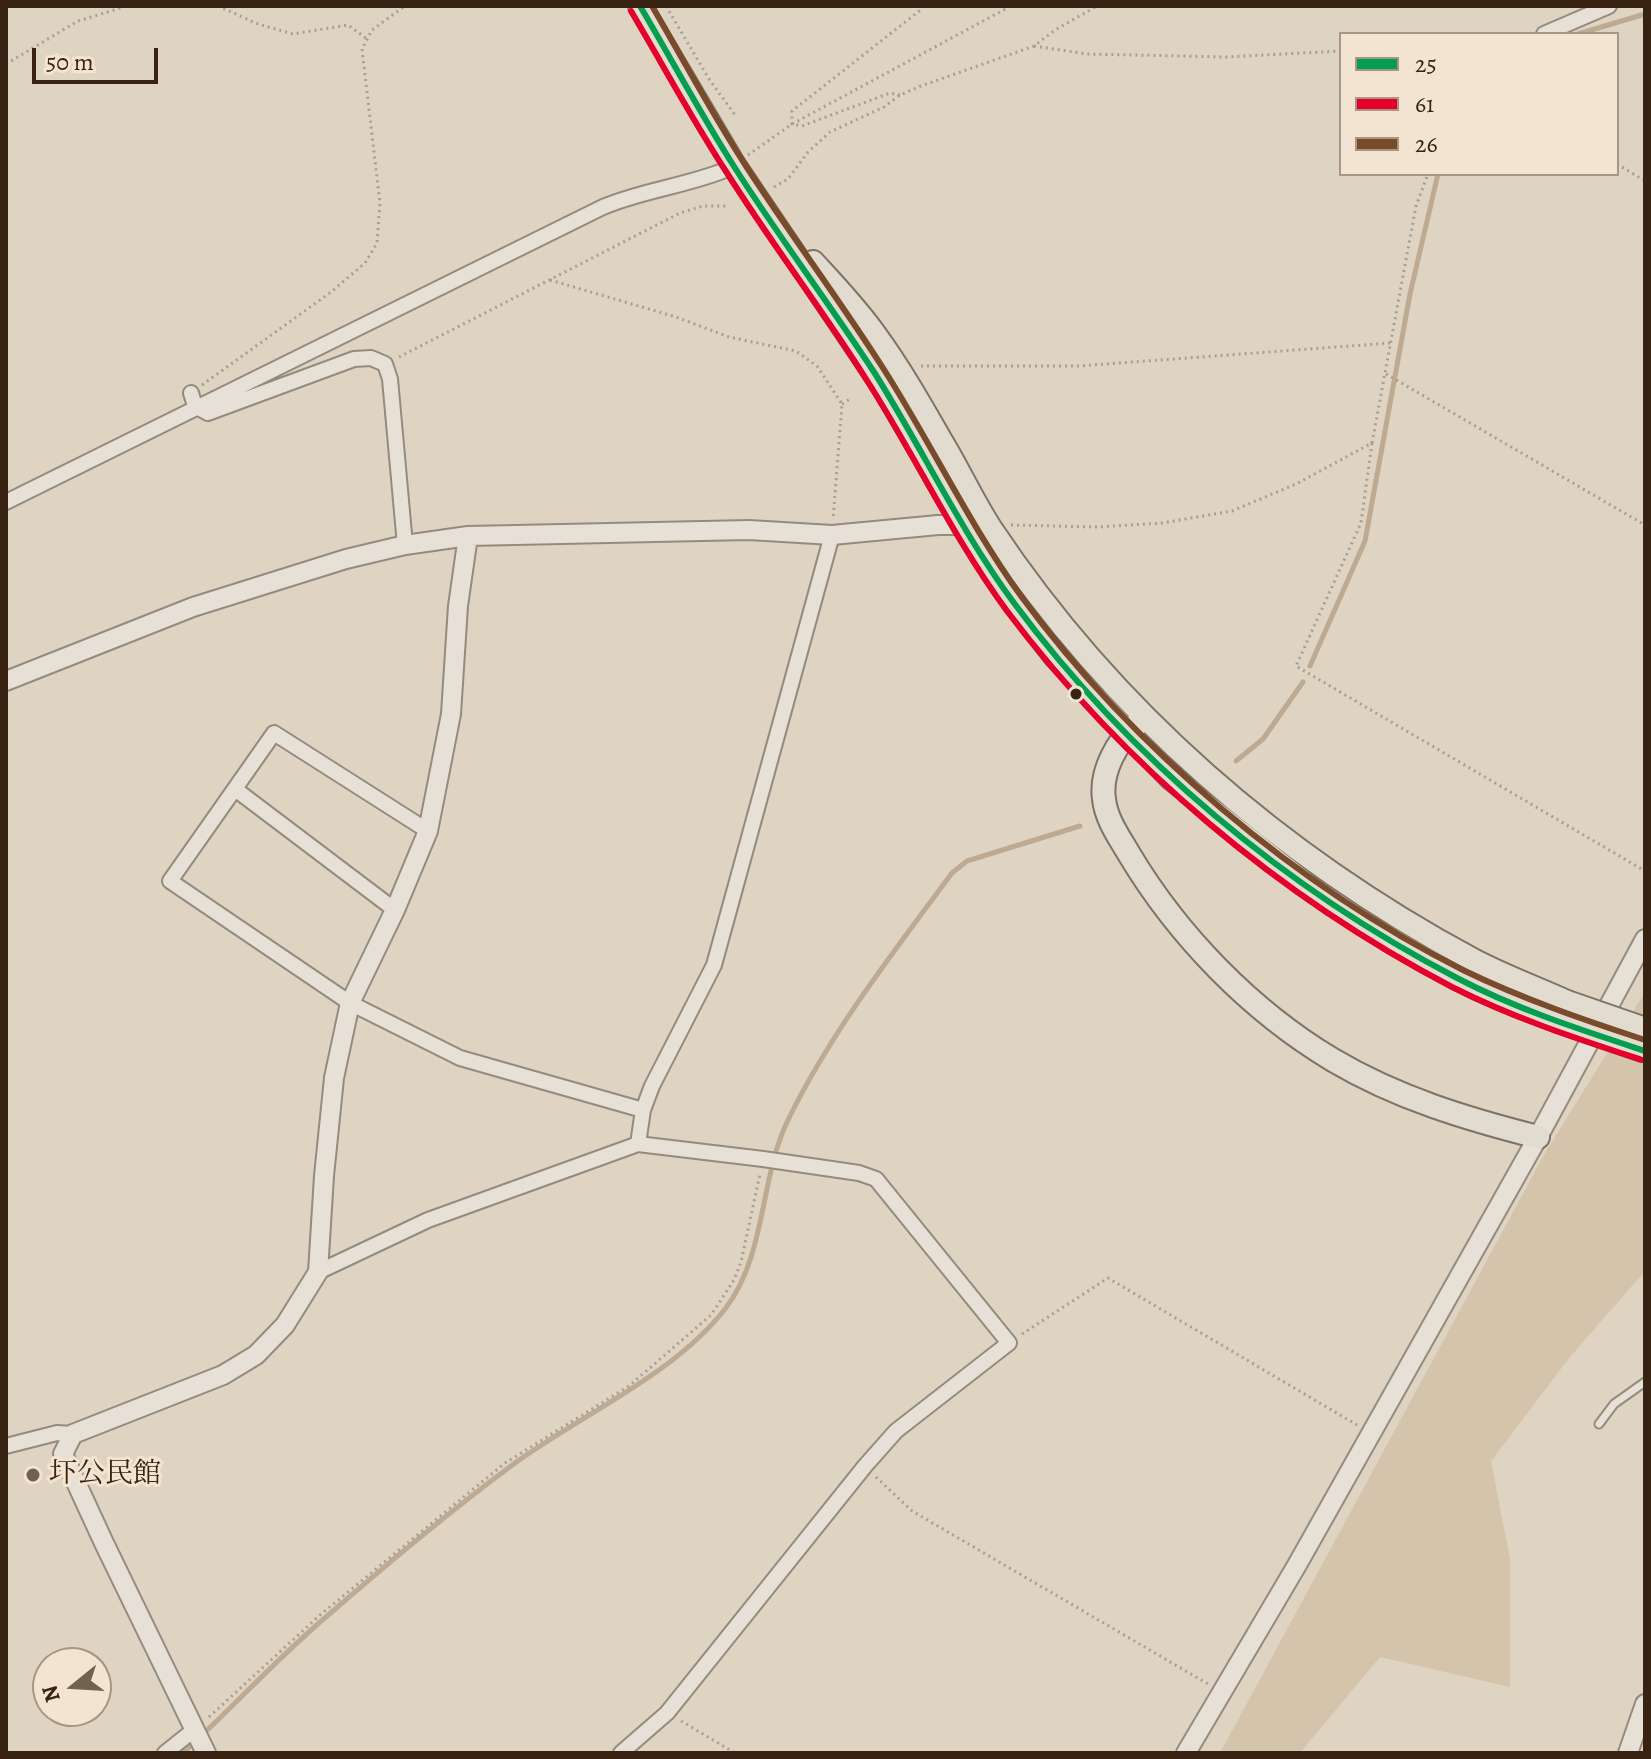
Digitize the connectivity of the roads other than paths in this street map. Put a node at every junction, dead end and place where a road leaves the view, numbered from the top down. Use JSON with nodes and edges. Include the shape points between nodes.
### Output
{"nodes":[{"id":1,"x":640,"y":6,"type":"edge"},
{"id":2,"x":1609,"y":6,"type":"edge"},
{"id":3,"x":1549,"y":32,"type":"edge"},
{"id":4,"x":729,"y":168,"type":"junction"},
{"id":5,"x":764,"y":196,"type":"junction"},
{"id":6,"x":193,"y":400,"type":"junction"},
{"id":7,"x":6,"y":502,"type":"edge"},
{"id":8,"x":963,"y":524,"type":"junction"},
{"id":9,"x":989,"y":526,"type":"junction"},
{"id":10,"x":832,"y":535,"type":"junction"},
{"id":11,"x":468,"y":536,"type":"junction"},
{"id":12,"x":405,"y":545,"type":"junction"},
{"id":13,"x":6,"y":681,"type":"edge"},
{"id":14,"x":1135,"y":725,"type":"junction"},
{"id":15,"x":235,"y":789,"type":"junction"},
{"id":16,"x":428,"y":831,"type":"junction"},
{"id":17,"x":395,"y":910,"type":"junction"},
{"id":18,"x":1645,"y":939,"type":"edge"},
{"id":19,"x":350,"y":1003,"type":"junction"},
{"id":20,"x":1562,"y":1012,"type":"junction"},
{"id":21,"x":1645,"y":1029,"type":"edge"},
{"id":22,"x":1645,"y":1051,"type":"edge"},
{"id":23,"x":643,"y":1110,"type":"junction"},
{"id":24,"x":1538,"y":1137,"type":"junction"},
{"id":25,"x":638,"y":1144,"type":"junction"},
{"id":26,"x":318,"y":1272,"type":"junction"},
{"id":27,"x":1645,"y":1382,"type":"edge"},
{"id":28,"x":1599,"y":1424,"type":"dead end"},
{"id":29,"x":73,"y":1434,"type":"junction"},
{"id":30,"x":6,"y":1446,"type":"edge"},
{"id":31,"x":1645,"y":1704,"type":"edge"},
{"id":32,"x":200,"y":1741,"type":"edge"},
{"id":33,"x":165,"y":1753,"type":"edge"},
{"id":34,"x":621,"y":1753,"type":"edge"},
{"id":35,"x":1186,"y":1753,"type":"edge"},
{"id":36,"x":1628,"y":1753,"type":"edge"}],
"edges":[{"from":1,"to":4,"type":"highway","via":[[720,142]]},
{"from":2,"to":3,"type":"street"},
{"from":4,"to":5,"type":"highway"},
{"from":4,"to":6,"type":"street","via":[[625,197]]},
{"from":5,"to":8,"type":"highway"},
{"from":5,"to":9,"type":"highway","via":[[875,335]]},
{"from":6,"to":7,"type":"street"},
{"from":6,"to":12,"type":"street","via":[[208,413],[354,359],[385,364]]},
{"from":8,"to":9,"type":"street"},
{"from":8,"to":10,"type":"street"},
{"from":8,"to":14,"type":"highway","via":[[1054,655]]},
{"from":9,"to":14,"type":"highway"},
{"from":10,"to":11,"type":"street","via":[[749,530]]},
{"from":10,"to":23,"type":"street","via":[[714,965]]},
{"from":11,"to":12,"type":"street"},
{"from":11,"to":16,"type":"street","via":[[451,714]]},
{"from":12,"to":13,"type":"street","via":[[193,607]]},
{"from":14,"to":20,"type":"highway","via":[[1171,778],[1309,887],[1458,978]]},
{"from":14,"to":24,"type":"highway","via":[[1116,746],[1106,774],[1103,797],[1116,832],[1154,894],[1253,1002],[1288,1032],[1381,1084],[1463,1118]]},
{"from":15,"to":16,"type":"street","via":[[274,733]]},
{"from":15,"to":17,"type":"street"},
{"from":15,"to":19,"type":"street","via":[[170,881]]},
{"from":16,"to":17,"type":"street"},
{"from":17,"to":19,"type":"street"},
{"from":18,"to":24,"type":"street"},
{"from":19,"to":23,"type":"street","via":[[460,1058]]},
{"from":19,"to":26,"type":"street","via":[[334,1078]]},
{"from":20,"to":21,"type":"highway","bridge":true},
{"from":20,"to":22,"type":"highway","bridge":true},
{"from":23,"to":25,"type":"street"},
{"from":24,"to":35,"type":"street"},
{"from":25,"to":26,"type":"street","via":[[428,1220]]},
{"from":25,"to":34,"type":"street","via":[[876,1179],[1009,1343],[896,1431],[667,1713]]},
{"from":26,"to":29,"type":"street","via":[[285,1325],[256,1355],[223,1375]]},
{"from":27,"to":28,"type":"lane","via":[[1614,1404]]},
{"from":29,"to":30,"type":"street"},
{"from":29,"to":32,"type":"street","via":[[63,1454],[68,1468]]},
{"from":31,"to":36,"type":"street"},
{"from":32,"to":33,"type":"street"}]}
